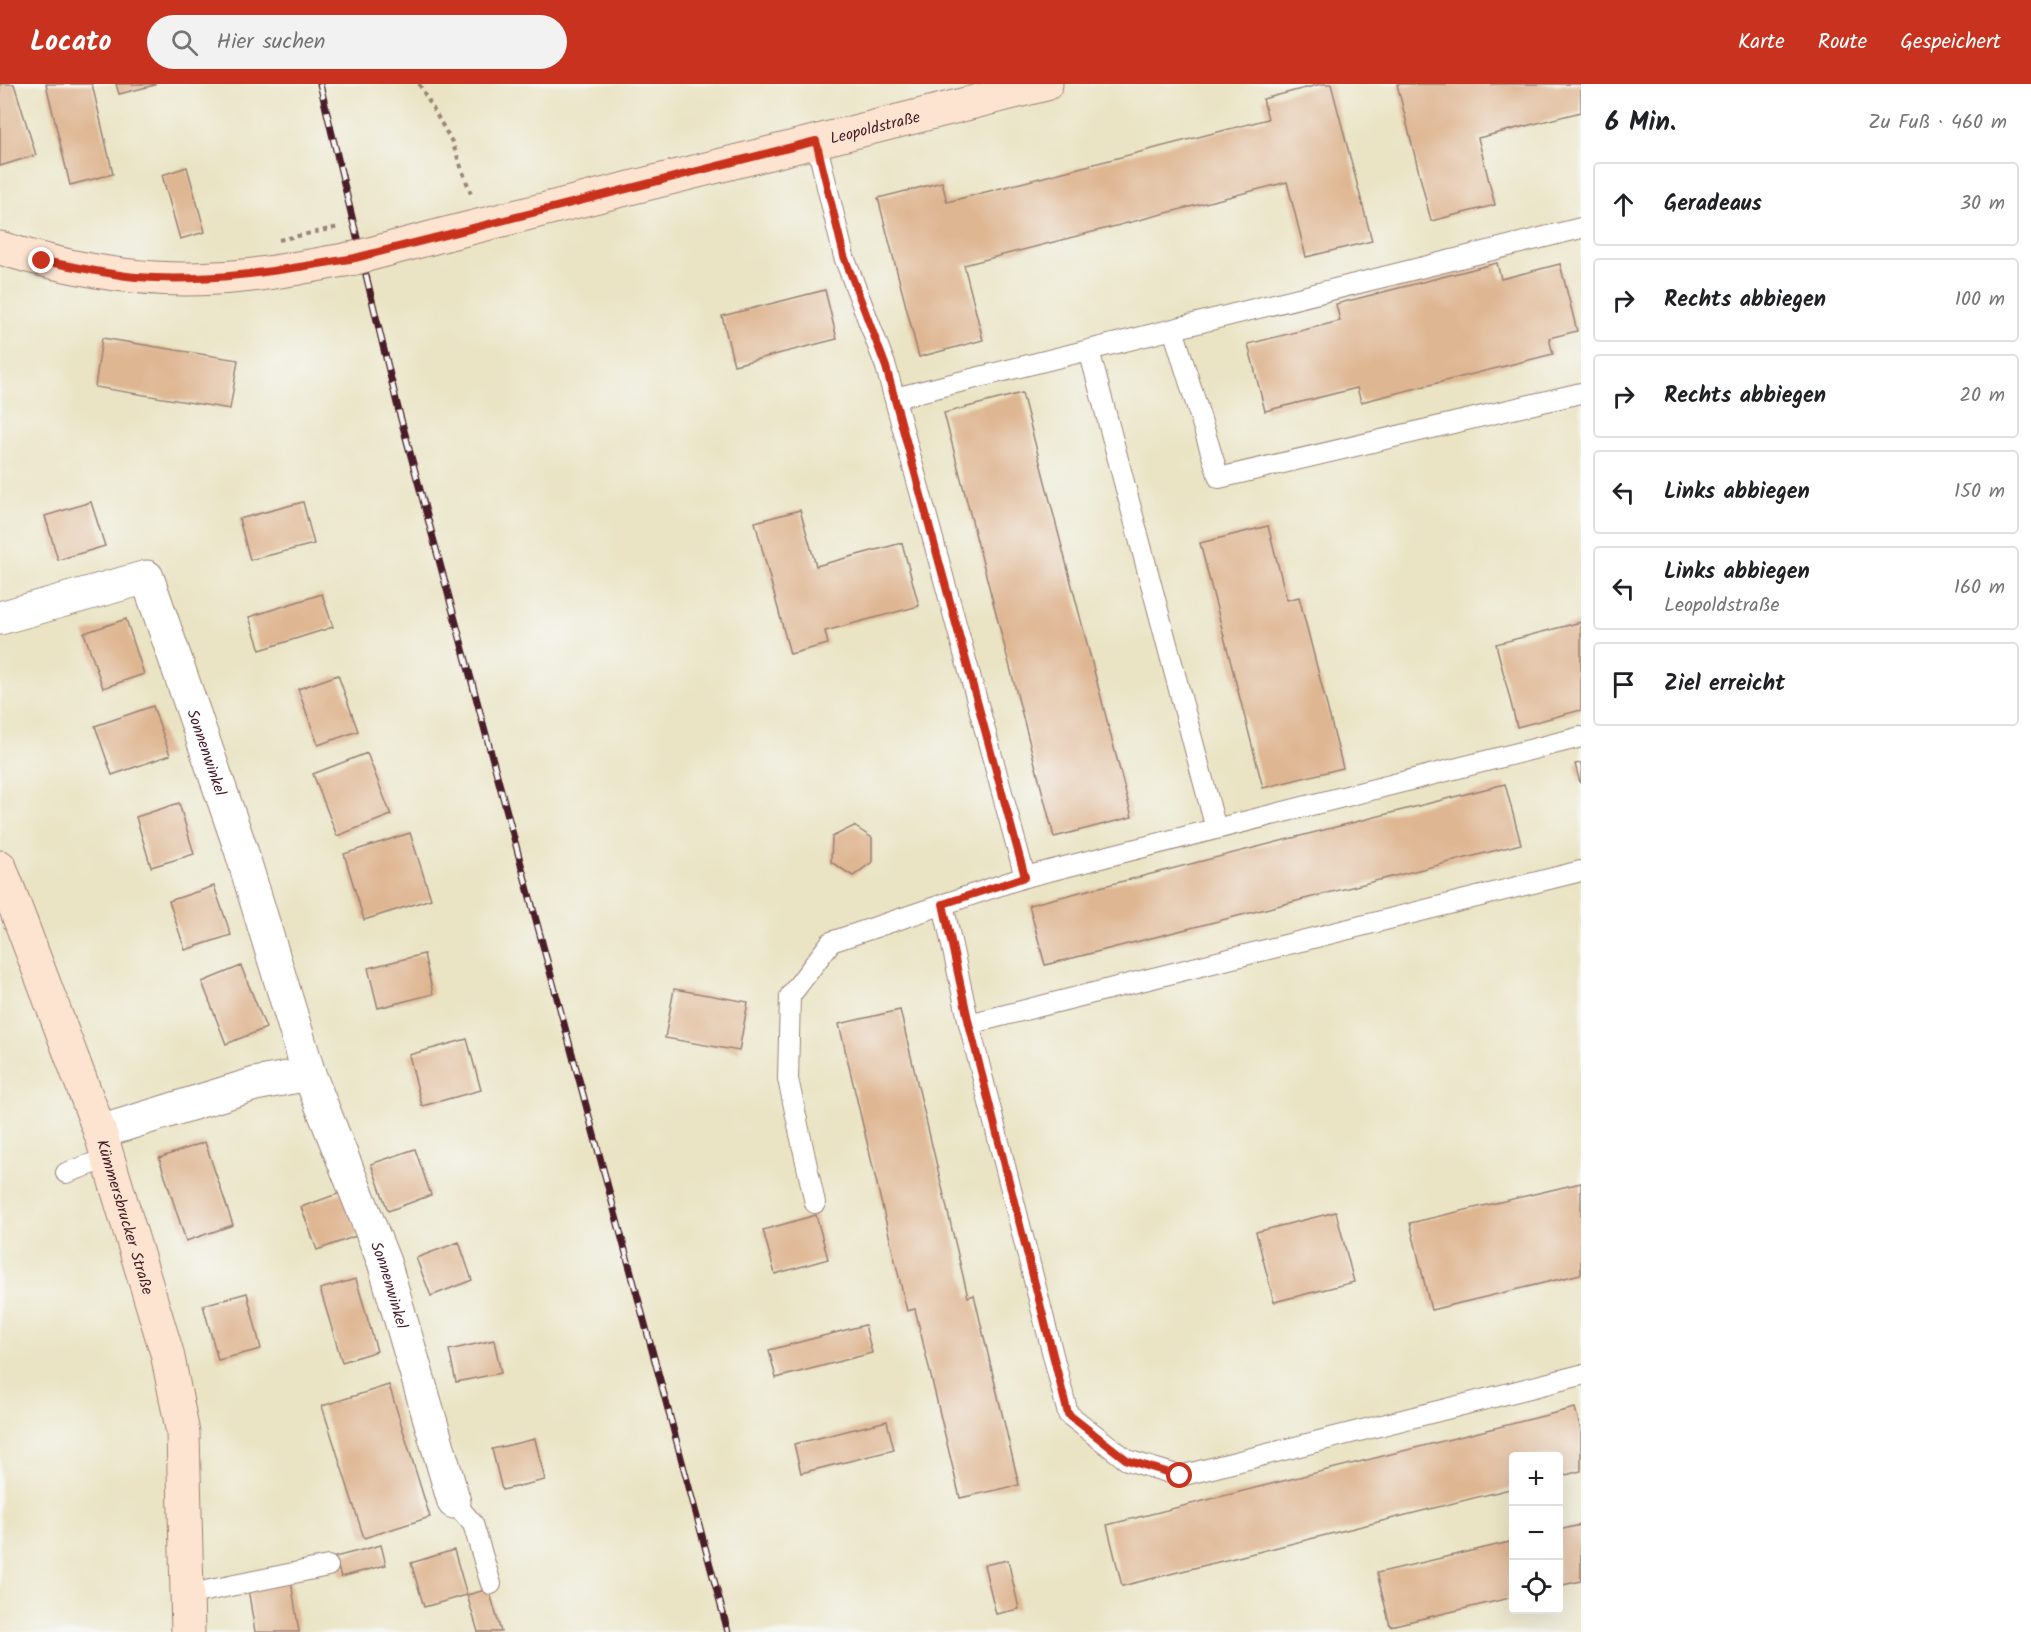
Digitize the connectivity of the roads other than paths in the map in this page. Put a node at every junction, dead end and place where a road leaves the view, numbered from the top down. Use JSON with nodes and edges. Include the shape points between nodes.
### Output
{"nodes":[{"id":1,"x":1046,"y":84,"type":"edge"},
{"id":2,"x":816,"y":141,"type":"junction"},
{"id":3,"x":1581,"y":228,"type":"edge"},
{"id":4,"x":0,"y":248,"type":"edge"},
{"id":5,"x":1173,"y":329,"type":"junction"},
{"id":6,"x":1089,"y":350,"type":"junction"},
{"id":7,"x":1581,"y":393,"type":"edge"},
{"id":8,"x":895,"y":398,"type":"junction"},
{"id":9,"x":0,"y":618,"type":"edge"},
{"id":10,"x":1581,"y":736,"type":"edge"},
{"id":11,"x":1216,"y":829,"type":"junction"},
{"id":12,"x":0,"y":867,"type":"edge"},
{"id":13,"x":1581,"y":871,"type":"edge"},
{"id":14,"x":1025,"y":877,"type":"junction"},
{"id":15,"x":943,"y":904,"type":"junction"},
{"id":16,"x":969,"y":1024,"type":"junction"},
{"id":17,"x":309,"y":1074,"type":"junction"},
{"id":18,"x":104,"y":1145,"type":"junction"},
{"id":19,"x":66,"y":1173,"type":"dead end"},
{"id":20,"x":815,"y":1203,"type":"dead end"},
{"id":21,"x":1581,"y":1375,"type":"edge"},
{"id":22,"x":454,"y":1502,"type":"joint"},
{"id":23,"x":328,"y":1566,"type":"dead end"},
{"id":24,"x":491,"y":1584,"type":"dead end"},
{"id":25,"x":186,"y":1589,"type":"junction"},
{"id":26,"x":188,"y":1632,"type":"edge"}],
"edges":[{"from":1,"to":2,"type":"street","name":"Leopoldstraße"},
{"from":2,"to":4,"type":"street","name":"Leopoldstraße","bridge":true,"via":[[355,258],[286,270],[216,279],[136,277],[42,261]]},
{"from":2,"to":8,"type":"lane","via":[[844,256]]},
{"from":3,"to":5,"type":"lane"},
{"from":5,"to":6,"type":"lane"},
{"from":5,"to":7,"type":"lane","via":[[1219,478]]},
{"from":6,"to":8,"type":"lane"},
{"from":6,"to":11,"type":"lane"},
{"from":8,"to":14,"type":"lane"},
{"from":9,"to":17,"type":"street","name":"Sonnenwinkel","via":[[147,577],[241,850]]},
{"from":10,"to":11,"type":"lane"},
{"from":11,"to":14,"type":"lane"},
{"from":12,"to":18,"type":"street","name":"Kümmersbrucker Straße"},
{"from":13,"to":16,"type":"lane"},
{"from":14,"to":15,"type":"lane"},
{"from":15,"to":16,"type":"lane"},
{"from":15,"to":20,"type":"lane","via":[[831,942],[790,996],[788,1079]]},
{"from":16,"to":21,"type":"lane","via":[[1068,1414],[1127,1460],[1180,1476]]},
{"from":17,"to":18,"type":"street","via":[[255,1084]]},
{"from":17,"to":22,"type":"street","name":"Sonnenwinkel","via":[[384,1262]]},
{"from":18,"to":19,"type":"lane"},
{"from":18,"to":25,"type":"street","name":"Kümmersbrucker Straße","via":[[167,1353],[183,1433]]},
{"from":22,"to":24,"type":"lane","via":[[473,1524]]},
{"from":23,"to":25,"type":"lane"},
{"from":25,"to":26,"type":"street","name":"Kümmersbrucker Straße"}]}
